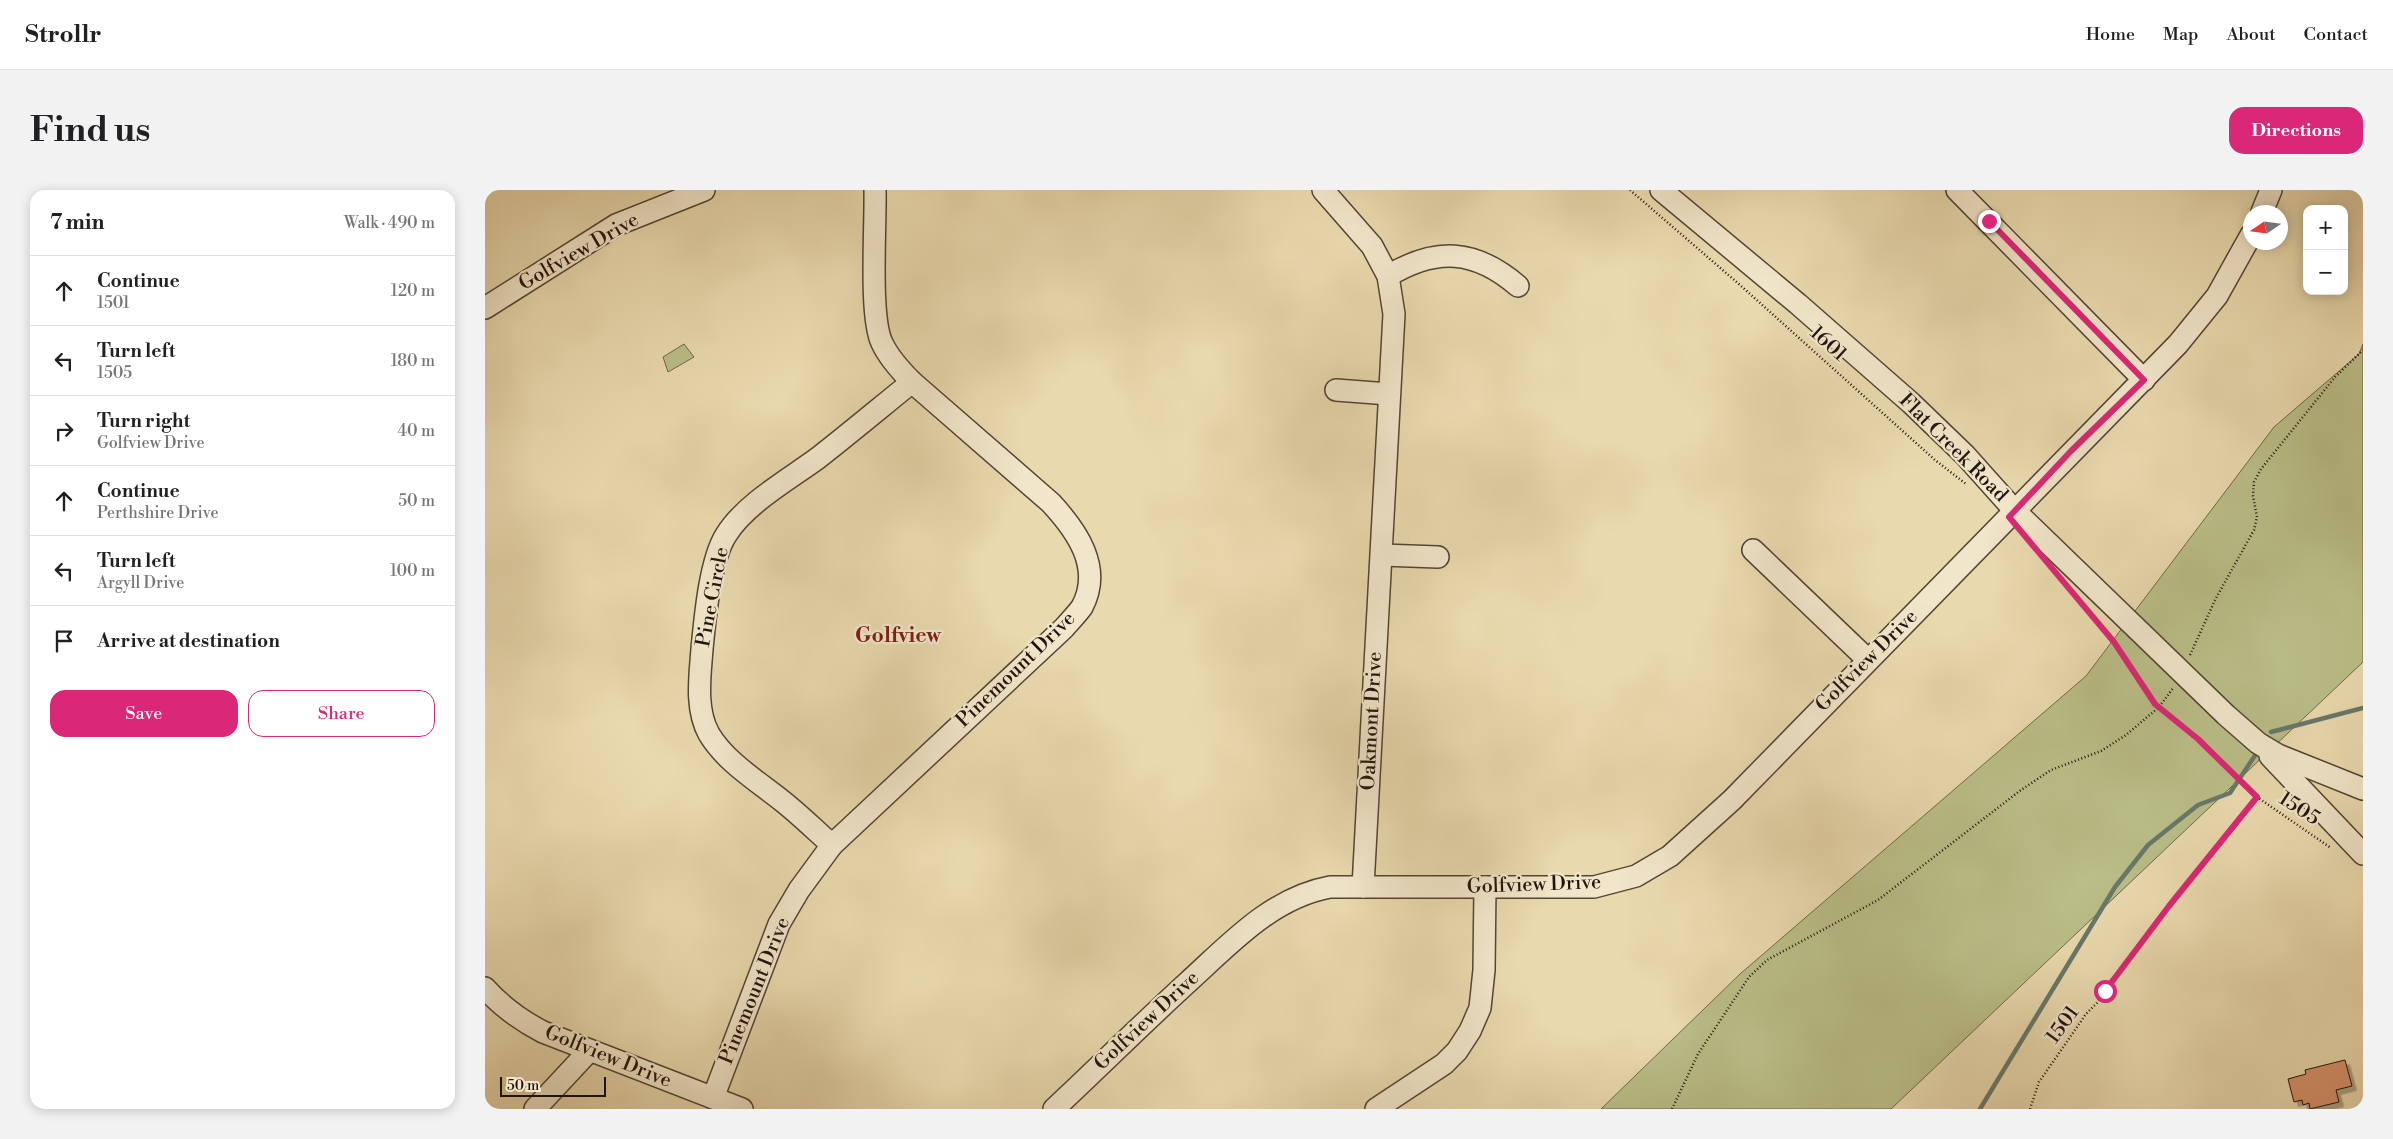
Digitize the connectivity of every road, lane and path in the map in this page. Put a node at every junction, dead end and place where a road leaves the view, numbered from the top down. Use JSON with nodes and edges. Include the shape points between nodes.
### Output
{"nodes":[{"id":1,"x":704,"y":190,"type":"edge"},
{"id":2,"x":875,"y":190,"type":"edge"},
{"id":3,"x":1323,"y":190,"type":"edge"},
{"id":4,"x":1630,"y":190,"type":"edge"},
{"id":5,"x":1661,"y":190,"type":"edge"},
{"id":6,"x":1957,"y":190,"type":"edge"},
{"id":7,"x":2271,"y":190,"type":"edge"},
{"id":8,"x":2265,"y":205,"type":"edge"},
{"id":9,"x":2244,"y":250,"type":"edge"},
{"id":10,"x":1388,"y":276,"type":"junction"},
{"id":11,"x":1518,"y":286,"type":"dead end"},
{"id":12,"x":485,"y":308,"type":"edge"},
{"id":13,"x":2363,"y":350,"type":"edge"},
{"id":14,"x":2144,"y":380,"type":"junction"},
{"id":15,"x":912,"y":382,"type":"junction"},
{"id":16,"x":1337,"y":390,"type":"dead end"},
{"id":17,"x":1389,"y":394,"type":"junction"},
{"id":18,"x":1972,"y":489,"type":"dead end"},
{"id":19,"x":2015,"y":511,"type":"junction"},
{"id":20,"x":1753,"y":550,"type":"dead end"},
{"id":21,"x":1382,"y":554,"type":"junction"},
{"id":22,"x":1437,"y":556,"type":"dead end"},
{"id":23,"x":2075,"y":594,"type":"dead end"},
{"id":24,"x":1868,"y":660,"type":"junction"},
{"id":25,"x":2181,"y":672,"type":"junction"},
{"id":26,"x":2159,"y":707,"type":"junction"},
{"id":27,"x":2258,"y":743,"type":"junction"},
{"id":28,"x":2363,"y":790,"type":"edge"},
{"id":29,"x":2257,"y":797,"type":"junction"},
{"id":30,"x":831,"y":846,"type":"junction"},
{"id":31,"x":2332,"y":848,"type":"dead end"},
{"id":32,"x":2363,"y":854,"type":"edge"},
{"id":33,"x":1363,"y":887,"type":"junction"},
{"id":34,"x":1485,"y":887,"type":"junction"},
{"id":35,"x":485,"y":988,"type":"edge"},
{"id":36,"x":589,"y":1050,"type":"junction"},
{"id":37,"x":713,"y":1098,"type":"junction"},
{"id":38,"x":1066,"y":1105,"type":"edge"},
{"id":39,"x":535,"y":1109,"type":"edge"},
{"id":40,"x":742,"y":1109,"type":"edge"},
{"id":41,"x":1376,"y":1109,"type":"edge"},
{"id":42,"x":1672,"y":1109,"type":"edge"},
{"id":43,"x":2030,"y":1109,"type":"edge"}],
"edges":[{"from":1,"to":12,"type":"street","name":"Golfview Drive","via":[[616,226]]},
{"from":2,"to":15,"type":"street","name":"Pinemount Drive","via":[[876,302],[881,342]]},
{"from":3,"to":10,"type":"street","name":"Oakmont Drive","via":[[1372,246]]},
{"from":4,"to":18,"type":"path","name":"1601","via":[[1935,460]]},
{"from":5,"to":19,"type":"street","name":"Flat Creek Road","via":[[1911,403],[1965,455]]},
{"from":6,"to":14,"type":"street"},
{"from":7,"to":8,"type":"street"},
{"from":9,"to":14,"type":"street","name":"Golfview Drive","via":[[2207,311]]},
{"from":10,"to":11,"type":"street","via":[[1407,264],[1436,256],[1474,258],[1503,273]]},
{"from":10,"to":17,"type":"street","name":"Oakmont Drive","via":[[1395,314]]},
{"from":13,"to":25,"type":"path","via":[[2335,377],[2261,469],[2254,482],[2257,517],[2254,530],[2216,598]]},
{"from":14,"to":19,"type":"street","name":"Golfview Drive"},
{"from":15,"to":30,"type":"street","name":"Pine Circle","via":[[738,519],[718,552],[704,624],[701,716],[710,735],[751,778],[782,801]]},
{"from":15,"to":30,"type":"street","name":"Pinemount Drive","via":[[1067,520],[1079,536],[1087,558],[1089,585],[1082,606],[1065,628]]},
{"from":16,"to":17,"type":"street"},
{"from":17,"to":21,"type":"street","name":"Oakmont Drive"},
{"from":19,"to":24,"type":"street","name":"Golfview Drive"},
{"from":19,"to":25,"type":"street","name":"Flat Creek Road"},
{"from":20,"to":24,"type":"street"},
{"from":21,"to":22,"type":"street"},
{"from":21,"to":33,"type":"street","name":"Oakmont Drive"},
{"from":23,"to":26,"type":"path","name":"1505","via":[[2114,642]]},
{"from":24,"to":34,"type":"street","name":"Golfview Drive","via":[[1732,800],[1670,856],[1636,876],[1594,887]]},
{"from":25,"to":26,"type":"path","via":[[2172,693]]},
{"from":25,"to":27,"type":"street","name":"Flat Creek Road"},
{"from":26,"to":29,"type":"path","name":"1505","via":[[2198,739]]},
{"from":26,"to":42,"type":"path","via":[[2109,746],[2051,770],[2021,790],[1878,900],[1767,960],[1749,976],[1697,1054]]},
{"from":27,"to":28,"type":"street","name":"Flat Creek Road"},
{"from":27,"to":32,"type":"street"},
{"from":29,"to":31,"type":"path","name":"1505"},
{"from":29,"to":43,"type":"path","name":"1501","via":[[2086,1014],[2039,1082]]},
{"from":30,"to":37,"type":"street","name":"Pinemount Drive","via":[[779,924]]},
{"from":33,"to":34,"type":"street","name":"Golfview Drive"},
{"from":33,"to":38,"type":"street","name":"Golfview Drive","via":[[1317,889],[1267,913],[1137,1030]]},
{"from":34,"to":41,"type":"street","via":[[1484,970],[1480,1008],[1470,1031],[1457,1052],[1444,1064]]},
{"from":35,"to":36,"type":"street","name":"Golfview Drive","via":[[498,1003],[522,1020]]},
{"from":36,"to":37,"type":"street","name":"Golfview Drive"},
{"from":36,"to":39,"type":"street"},
{"from":37,"to":40,"type":"street","name":"Golfview Drive"}]}
